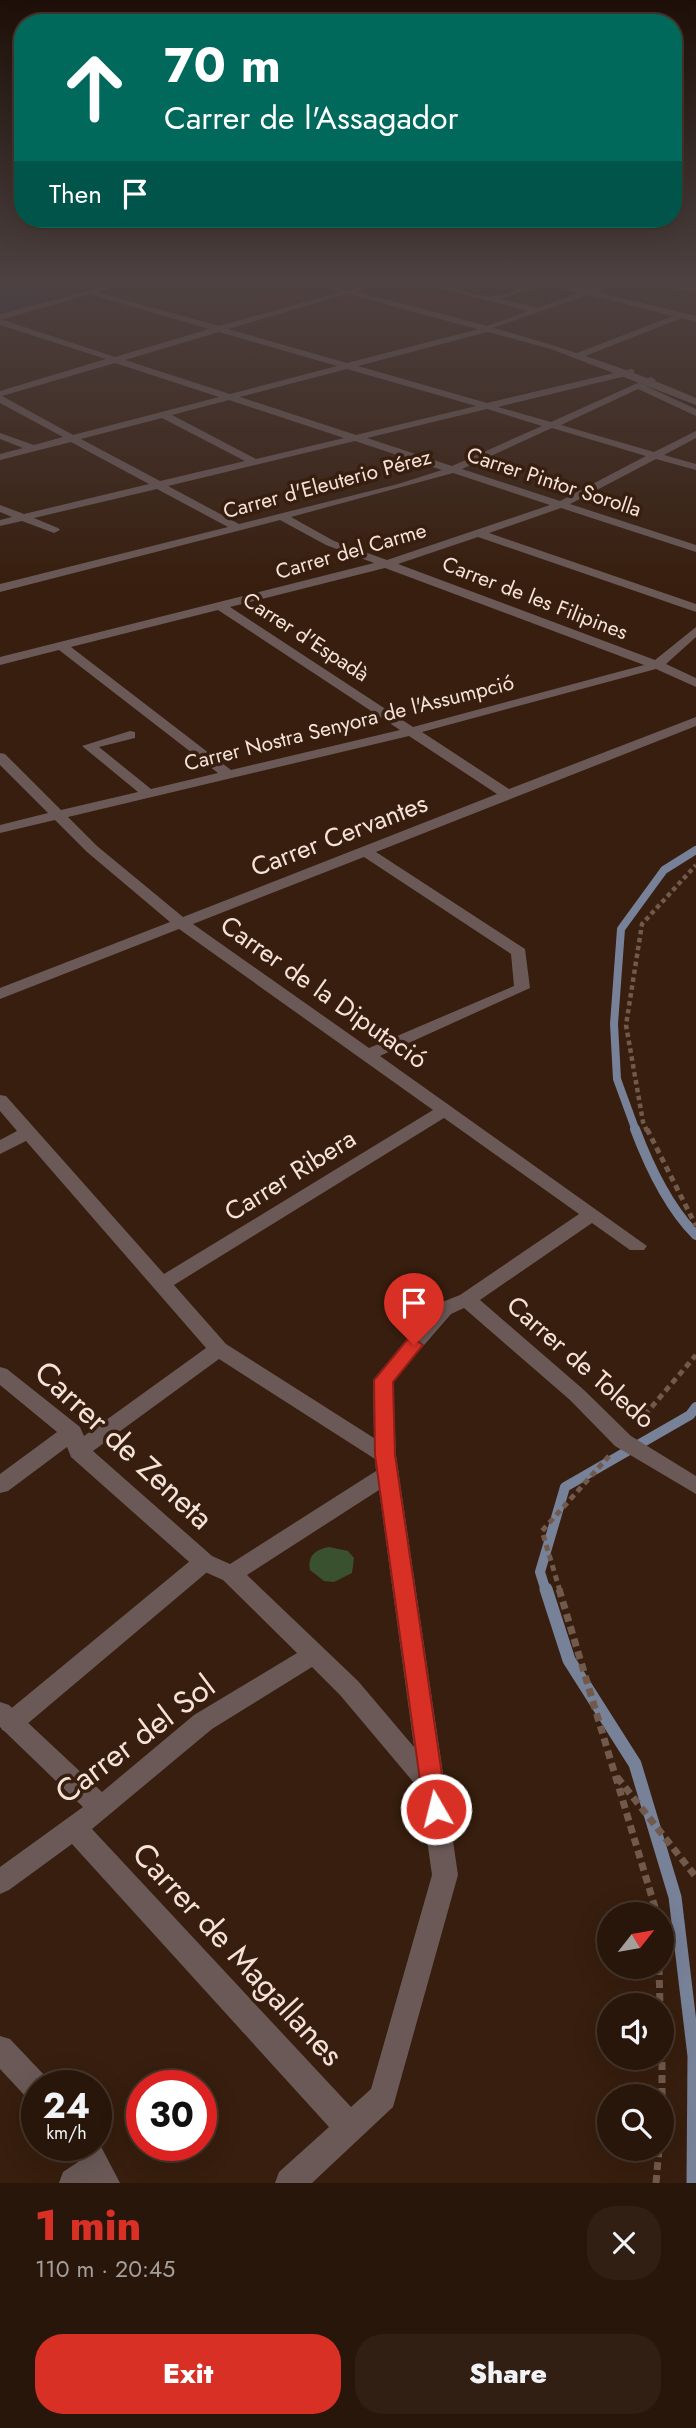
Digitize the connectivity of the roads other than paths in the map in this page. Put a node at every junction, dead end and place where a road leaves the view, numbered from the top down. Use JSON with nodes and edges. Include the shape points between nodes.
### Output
{"nodes":[{"id":1,"x":34,"y":384,"type":"edge"},
{"id":2,"x":189,"y":384,"type":"edge"},
{"id":3,"x":279,"y":384,"type":"edge"},
{"id":4,"x":410,"y":384,"type":"edge"},
{"id":5,"x":581,"y":384,"type":"edge"},
{"id":6,"x":643,"y":384,"type":"edge"},
{"id":7,"x":659,"y":384,"type":"edge"},
{"id":8,"x":639,"y":386,"type":"junction"},
{"id":9,"x":0,"y":394,"type":"edge"},
{"id":10,"x":229,"y":397,"type":"junction"},
{"id":11,"x":0,"y":399,"type":"edge"},
{"id":12,"x":696,"y":401,"type":"edge"},
{"id":13,"x":487,"y":406,"type":"junction"},
{"id":14,"x":162,"y":414,"type":"junction"},
{"id":15,"x":696,"y":414,"type":"edge"},
{"id":16,"x":552,"y":425,"type":"junction"},
{"id":17,"x":696,"y":434,"type":"edge"},
{"id":18,"x":0,"y":436,"type":"edge"},
{"id":19,"x":70,"y":438,"type":"junction"},
{"id":20,"x":355,"y":438,"type":"junction"},
{"id":21,"x":33,"y":448,"type":"junction"},
{"id":22,"x":656,"y":455,"type":"junction"},
{"id":23,"x":0,"y":457,"type":"edge"},
{"id":24,"x":255,"y":462,"type":"junction"},
{"id":25,"x":696,"y":467,"type":"edge"},
{"id":26,"x":452,"y":470,"type":"junction"},
{"id":27,"x":155,"y":486,"type":"junction"},
{"id":28,"x":560,"y":505,"type":"junction"},
{"id":29,"x":0,"y":508,"type":"edge"},
{"id":30,"x":23,"y":517,"type":"junction"},
{"id":31,"x":282,"y":517,"type":"junction"},
{"id":32,"x":0,"y":523,"type":"edge"},
{"id":33,"x":238,"y":528,"type":"junction"},
{"id":34,"x":54,"y":530,"type":"dead end"},
{"id":35,"x":478,"y":533,"type":"junction"},
{"id":36,"x":696,"y":549,"type":"edge"},
{"id":37,"x":390,"y":563,"type":"junction"},
{"id":38,"x":0,"y":588,"type":"edge"},
{"id":39,"x":220,"y":606,"type":"junction"},
{"id":40,"x":696,"y":608,"type":"edge"},
{"id":41,"x":696,"y":631,"type":"edge"},
{"id":42,"x":62,"y":646,"type":"junction"},
{"id":43,"x":0,"y":661,"type":"edge"},
{"id":44,"x":657,"y":665,"type":"junction"},
{"id":45,"x":696,"y":683,"type":"edge"},
{"id":46,"x":696,"y":721,"type":"edge"},
{"id":47,"x":411,"y":731,"type":"junction"},
{"id":48,"x":130,"y":735,"type":"dead end"},
{"id":49,"x":0,"y":757,"type":"edge"},
{"id":50,"x":229,"y":775,"type":"junction"},
{"id":51,"x":149,"y":794,"type":"junction"},
{"id":52,"x":508,"y":795,"type":"junction"},
{"id":53,"x":59,"y":816,"type":"junction"},
{"id":54,"x":0,"y":829,"type":"edge"},
{"id":55,"x":365,"y":851,"type":"junction"},
{"id":56,"x":181,"y":923,"type":"junction"},
{"id":57,"x":0,"y":994,"type":"edge"},
{"id":58,"x":367,"y":1055,"type":"junction"},
{"id":59,"x":0,"y":1100,"type":"edge"},
{"id":60,"x":445,"y":1110,"type":"junction"},
{"id":61,"x":28,"y":1132,"type":"junction"},
{"id":62,"x":0,"y":1148,"type":"edge"},
{"id":63,"x":592,"y":1214,"type":"junction"},
{"id":64,"x":637,"y":1246,"type":"dead end"},
{"id":65,"x":162,"y":1284,"type":"junction"},
{"id":66,"x":467,"y":1300,"type":"junction"},
{"id":67,"x":219,"y":1349,"type":"junction"},
{"id":68,"x":0,"y":1374,"type":"edge"},
{"id":69,"x":75,"y":1441,"type":"junction"},
{"id":70,"x":386,"y":1465,"type":"junction"},
{"id":71,"x":0,"y":1485,"type":"edge"},
{"id":72,"x":696,"y":1486,"type":"edge"},
{"id":73,"x":204,"y":1562,"type":"junction"},
{"id":74,"x":231,"y":1574,"type":"junction"},
{"id":75,"x":314,"y":1654,"type":"junction"},
{"id":76,"x":6,"y":1718,"type":"edge"},
{"id":77,"x":433,"y":1787,"type":"junction"},
{"id":78,"x":101,"y":1808,"type":"junction"},
{"id":79,"x":74,"y":1828,"type":"junction"},
{"id":80,"x":0,"y":1882,"type":"edge"},
{"id":81,"x":0,"y":2049,"type":"edge"},
{"id":82,"x":21,"y":2071,"type":"edge"},
{"id":83,"x":350,"y":2128,"type":"junction"},
{"id":84,"x":290,"y":2183,"type":"edge"}],
"edges":[{"from":1,"to":9,"type":"street"},
{"from":2,"to":10,"type":"street","name":"Carrer Pintor Sorolla"},
{"from":3,"to":10,"type":"street"},
{"from":4,"to":13,"type":"street"},
{"from":5,"to":13,"type":"street"},
{"from":6,"to":8,"type":"street","name":"Carrer d'Eleuterio Pérez"},
{"from":7,"to":12,"type":"street"},
{"from":8,"to":15,"type":"street"},
{"from":8,"to":16,"type":"street","name":"Carrer d'Eleuterio Pérez"},
{"from":10,"to":14,"type":"street"},
{"from":10,"to":20,"type":"street","name":"Carrer Pintor Sorolla"},
{"from":11,"to":19,"type":"street"},
{"from":13,"to":16,"type":"street"},
{"from":13,"to":20,"type":"street"},
{"from":14,"to":19,"type":"street"},
{"from":14,"to":24,"type":"street"},
{"from":16,"to":22,"type":"street"},
{"from":16,"to":26,"type":"street","name":"Carrer d'Eleuterio Pérez"},
{"from":17,"to":22,"type":"street","name":"Carrer del Carme"},
{"from":18,"to":21,"type":"street"},
{"from":19,"to":21,"type":"street"},
{"from":19,"to":27,"type":"street"},
{"from":20,"to":24,"type":"street"},
{"from":20,"to":26,"type":"street","name":"Carrer Pintor Sorolla"},
{"from":21,"to":23,"type":"street"},
{"from":22,"to":25,"type":"street"},
{"from":22,"to":28,"type":"street","name":"Carrer del Carme"},
{"from":24,"to":27,"type":"street"},
{"from":26,"to":28,"type":"street","name":"Carrer Pintor Sorolla"},
{"from":26,"to":31,"type":"street","name":"Carrer d'Eleuterio Pérez"},
{"from":27,"to":30,"type":"street"},
{"from":27,"to":33,"type":"street"},
{"from":28,"to":35,"type":"street","name":"Carrer del Carme"},
{"from":28,"to":36,"type":"street","name":"Carrer Pintor Sorolla"},
{"from":29,"to":30,"type":"street"},
{"from":30,"to":32,"type":"street"},
{"from":30,"to":34,"type":"street"},
{"from":31,"to":33,"type":"street","name":"Carrer d'Eleuterio Pérez"},
{"from":31,"to":37,"type":"street","name":"Carrer de les Filipines","via":[[330,543]]},
{"from":33,"to":38,"type":"street","name":"Carrer d'Eleuterio Pérez"},
{"from":35,"to":37,"type":"street","name":"Carrer del Carme"},
{"from":35,"to":40,"type":"street"},
{"from":37,"to":39,"type":"street","name":"Carrer del Carme"},
{"from":37,"to":44,"type":"street","name":"Carrer de les Filipines"},
{"from":39,"to":42,"type":"street","name":"Carrer del Carme"},
{"from":39,"to":47,"type":"street","name":"Carrer d'Espadà"},
{"from":41,"to":44,"type":"street","name":"Carrer Nostra Senyora de l'Assumpció"},
{"from":42,"to":43,"type":"street","name":"Carrer del Carme"},
{"from":42,"to":50,"type":"street"},
{"from":44,"to":45,"type":"street","name":"Carrer de les Filipines"},
{"from":44,"to":47,"type":"street","name":"Carrer Nostra Senyora de l'Assumpció"},
{"from":46,"to":52,"type":"street","name":"Carrer Cervantes"},
{"from":47,"to":50,"type":"street","name":"Carrer Nostra Senyora de l'Assumpció"},
{"from":47,"to":52,"type":"street","name":"Carrer d'Espadà"},
{"from":48,"to":51,"type":"street","via":[[89,746]]},
{"from":49,"to":53,"type":"street","name":"Carrer de la Diputació"},
{"from":50,"to":51,"type":"street","name":"Carrer Nostra Senyora de l'Assumpció"},
{"from":51,"to":53,"type":"street","name":"Carrer Nostra Senyora de l'Assumpció"},
{"from":52,"to":55,"type":"street","name":"Carrer Cervantes"},
{"from":53,"to":54,"type":"street","name":"Carrer Nostra Senyora de l'Assumpció"},
{"from":53,"to":56,"type":"street","name":"Carrer de la Diputació"},
{"from":55,"to":56,"type":"street","name":"Carrer Cervantes"},
{"from":55,"to":58,"type":"street","via":[[519,952],[522,988]]},
{"from":56,"to":57,"type":"street","name":"Carrer Cervantes"},
{"from":56,"to":58,"type":"street","name":"Carrer de la Diputació"},
{"from":58,"to":60,"type":"street","name":"Carrer de la Diputació"},
{"from":59,"to":61,"type":"street"},
{"from":60,"to":63,"type":"street","name":"Carrer de la Diputació"},
{"from":60,"to":65,"type":"street","name":"Carrer Ribera"},
{"from":61,"to":62,"type":"street"},
{"from":61,"to":65,"type":"street"},
{"from":63,"to":64,"type":"street","name":"Carrer de la Diputació"},
{"from":63,"to":66,"type":"street"},
{"from":65,"to":67,"type":"street"},
{"from":66,"to":70,"type":"street","via":[[444,1309],[383,1380]]},
{"from":66,"to":72,"type":"street","name":"Carrer de Toledo","via":[[623,1441]]},
{"from":67,"to":69,"type":"street"},
{"from":67,"to":70,"type":"street"},
{"from":68,"to":69,"type":"street","name":"Carrer de Zeneta"},
{"from":69,"to":71,"type":"street"},
{"from":69,"to":73,"type":"street","name":"Carrer de Zeneta"},
{"from":70,"to":74,"type":"street"},
{"from":70,"to":77,"type":"street"},
{"from":73,"to":74,"type":"street","name":"Carrer de Zeneta"},
{"from":73,"to":76,"type":"street"},
{"from":74,"to":75,"type":"street","name":"Carrer de Zeneta"},
{"from":75,"to":77,"type":"street","name":"Carrer de Zeneta"},
{"from":75,"to":78,"type":"street","name":"Carrer del Sol","via":[[203,1722]]},
{"from":76,"to":78,"type":"street"},
{"from":77,"to":83,"type":"street","via":[[445,1875],[383,2097]]},
{"from":78,"to":79,"type":"street","name":"Carrer del Sol"},
{"from":79,"to":80,"type":"street","name":"Carrer del Sol"},
{"from":79,"to":83,"type":"street","name":"Carrer de Magallanes"},
{"from":81,"to":82,"type":"street"},
{"from":83,"to":84,"type":"street"}]}
